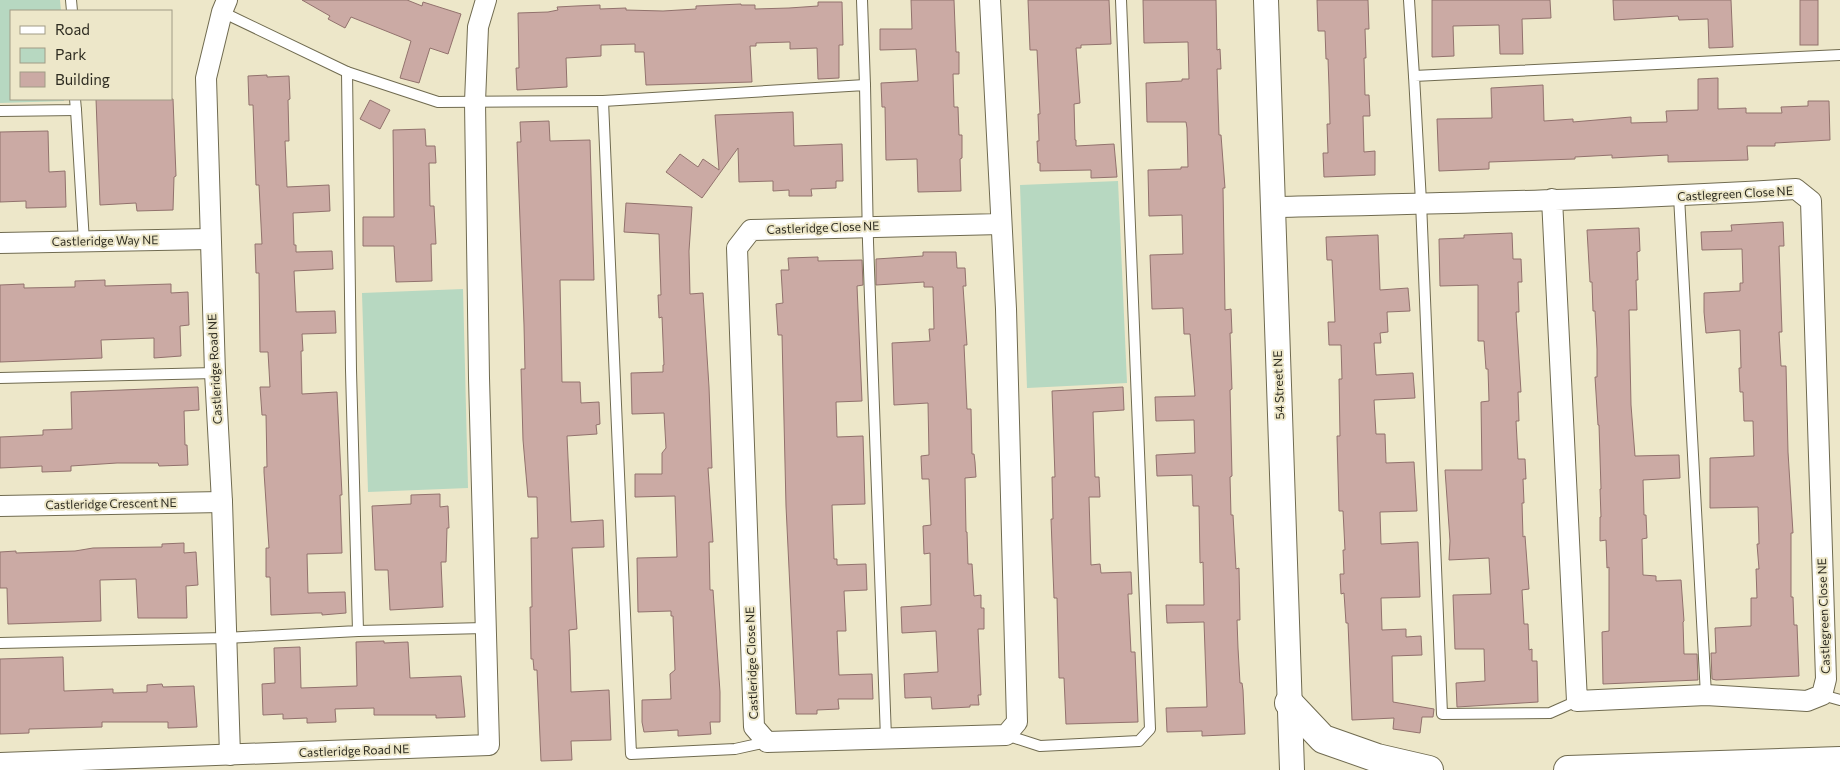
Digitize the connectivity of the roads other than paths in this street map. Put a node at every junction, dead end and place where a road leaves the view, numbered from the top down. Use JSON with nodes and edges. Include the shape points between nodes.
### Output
{"nodes":[{"id":1,"x":486,"y":0,"type":"edge"},
{"id":2,"x":862,"y":0,"type":"edge"},
{"id":3,"x":990,"y":0,"type":"edge"},
{"id":4,"x":1121,"y":0,"type":"edge"},
{"id":5,"x":1266,"y":0,"type":"edge"},
{"id":6,"x":1410,"y":0,"type":"edge"},
{"id":7,"x":224,"y":6,"type":"edge"},
{"id":8,"x":1840,"y":55,"type":"edge"},
{"id":9,"x":347,"y":72,"type":"junction"},
{"id":10,"x":1414,"y":76,"type":"junction"},
{"id":11,"x":865,"y":85,"type":"junction"},
{"id":12,"x":76,"y":100,"type":"edge"},
{"id":13,"x":603,"y":101,"type":"junction"},
{"id":14,"x":475,"y":102,"type":"junction"},
{"id":15,"x":76,"y":110,"type":"junction"},
{"id":16,"x":0,"y":111,"type":"edge"},
{"id":17,"x":1679,"y":196,"type":"junction"},
{"id":18,"x":1552,"y":199,"type":"junction"},
{"id":19,"x":1421,"y":202,"type":"junction"},
{"id":20,"x":1274,"y":207,"type":"junction"},
{"id":21,"x":1001,"y":224,"type":"junction"},
{"id":22,"x":868,"y":226,"type":"junction"},
{"id":23,"x":210,"y":239,"type":"junction"},
{"id":24,"x":84,"y":242,"type":"junction"},
{"id":25,"x":0,"y":243,"type":"edge"},
{"id":26,"x":214,"y":372,"type":"junction"},
{"id":27,"x":0,"y":378,"type":"edge"},
{"id":28,"x":222,"y":502,"type":"junction"},
{"id":29,"x":0,"y":506,"type":"edge"},
{"id":30,"x":486,"y":628,"type":"junction"},
{"id":31,"x":358,"y":631,"type":"junction"},
{"id":32,"x":225,"y":638,"type":"junction"},
{"id":33,"x":0,"y":643,"type":"edge"},
{"id":34,"x":1706,"y":696,"type":"junction"},
{"id":35,"x":1831,"y":697,"type":"edge"},
{"id":36,"x":1577,"y":701,"type":"junction"},
{"id":37,"x":1289,"y":703,"type":"junction"},
{"id":38,"x":1006,"y":735,"type":"junction"},
{"id":39,"x":886,"y":738,"type":"junction"},
{"id":40,"x":767,"y":742,"type":"junction"},
{"id":41,"x":230,"y":755,"type":"junction"},
{"id":42,"x":1840,"y":761,"type":"edge"},
{"id":43,"x":0,"y":763,"type":"edge"},
{"id":44,"x":1292,"y":770,"type":"edge"},
{"id":45,"x":1429,"y":770,"type":"edge"},
{"id":46,"x":1568,"y":770,"type":"edge"}],
"edges":[{"from":1,"to":14,"type":"street","name":"Castleridge Road NE","via":[[478,28]]},
{"from":2,"to":11,"type":"lane"},
{"from":3,"to":21,"type":"street"},
{"from":4,"to":38,"type":"lane","via":[[1150,729],[1139,741],[1040,746]]},
{"from":5,"to":20,"type":"street","name":"54 Street NE"},
{"from":6,"to":10,"type":"lane"},
{"from":7,"to":9,"type":"lane"},
{"from":7,"to":23,"type":"street","name":"Castleridge Road NE","via":[[206,78]]},
{"from":8,"to":10,"type":"lane"},
{"from":9,"to":14,"type":"lane","via":[[438,102]]},
{"from":9,"to":31,"type":"lane"},
{"from":10,"to":19,"type":"lane"},
{"from":11,"to":13,"type":"lane"},
{"from":11,"to":22,"type":"lane"},
{"from":12,"to":15,"type":"lane"},
{"from":13,"to":14,"type":"lane"},
{"from":13,"to":40,"type":"lane","via":[[631,754],[735,749]]},
{"from":14,"to":30,"type":"street","name":"Castleridge Road NE"},
{"from":15,"to":16,"type":"lane"},
{"from":15,"to":24,"type":"lane"},
{"from":17,"to":18,"type":"street","name":"Castlegreen Close NE"},
{"from":17,"to":34,"type":"lane"},
{"from":17,"to":35,"type":"street","name":"Castlegreen Close NE","via":[[1796,189],[1811,202],[1826,679]]},
{"from":18,"to":19,"type":"street","name":"Castlegreen Close NE"},
{"from":18,"to":36,"type":"street"},
{"from":19,"to":20,"type":"street","name":"Castlegreen Close NE"},
{"from":19,"to":36,"type":"lane","via":[[1442,714],[1550,713]]},
{"from":20,"to":37,"type":"street","name":"54 Street NE"},
{"from":21,"to":22,"type":"street","name":"Castleridge Close NE"},
{"from":21,"to":38,"type":"street","via":[[1016,722]]},
{"from":22,"to":39,"type":"lane"},
{"from":22,"to":40,"type":"street","name":"Castleridge Close NE","via":[[751,230],[737,248],[754,727]]},
{"from":23,"to":24,"type":"street","name":"Castleridge Way NE"},
{"from":23,"to":26,"type":"street","name":"Castleridge Road NE"},
{"from":24,"to":25,"type":"street","name":"Castleridge Way NE"},
{"from":26,"to":27,"type":"lane"},
{"from":26,"to":28,"type":"street","name":"Castleridge Road NE"},
{"from":28,"to":29,"type":"street","name":"Castleridge Crescent NE"},
{"from":28,"to":32,"type":"street","name":"Castleridge Road NE"},
{"from":30,"to":31,"type":"lane"},
{"from":30,"to":41,"type":"street","name":"Castleridge Road NE","via":[[489,745]]},
{"from":31,"to":32,"type":"lane"},
{"from":32,"to":33,"type":"lane"},
{"from":32,"to":41,"type":"street","name":"Castleridge Road NE"},
{"from":34,"to":35,"type":"street","name":"Castlegreen Close NE","via":[[1807,701]]},
{"from":34,"to":36,"type":"street","name":"Castlegreen Close NE"},
{"from":37,"to":44,"type":"street","name":"54 Street NE"},
{"from":37,"to":45,"type":"main road","via":[[1323,739],[1377,758]]},
{"from":38,"to":39,"type":"street"},
{"from":39,"to":40,"type":"street"},
{"from":41,"to":43,"type":"street"},
{"from":42,"to":46,"type":"main road"}]}
